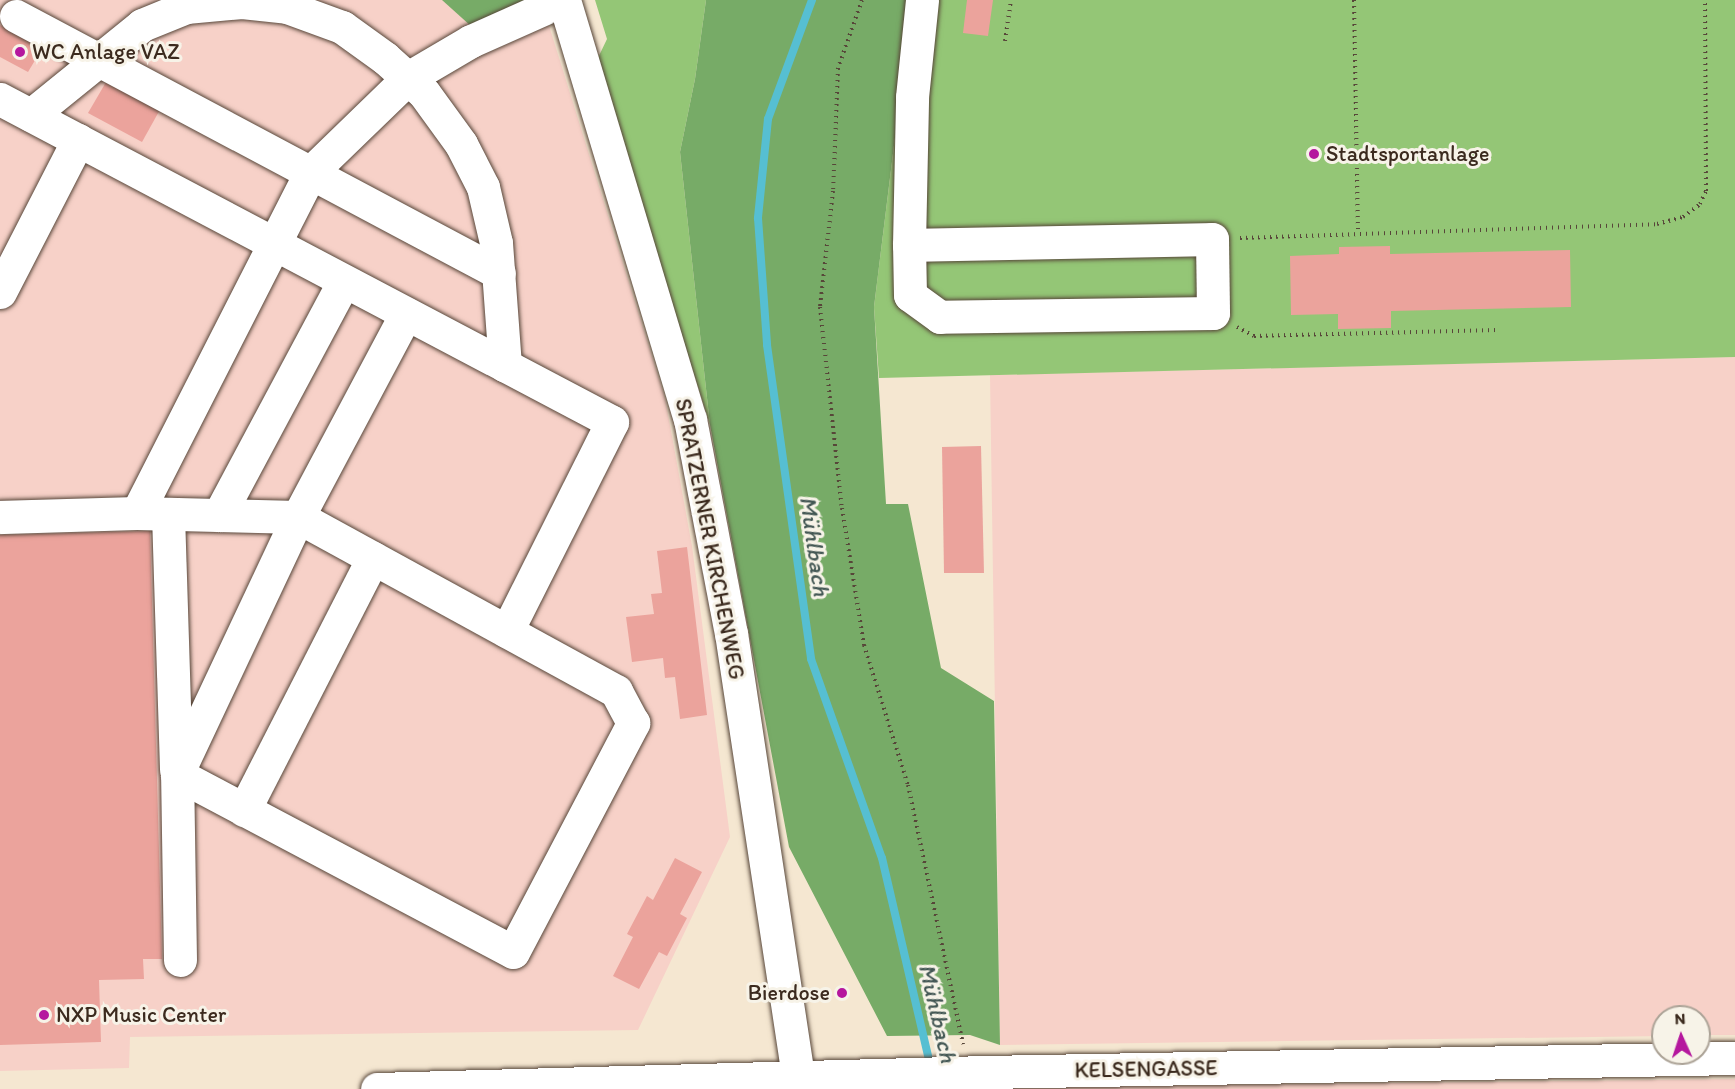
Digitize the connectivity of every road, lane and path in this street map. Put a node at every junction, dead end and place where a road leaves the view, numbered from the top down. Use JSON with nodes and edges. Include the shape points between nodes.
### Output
{"nodes":[{"id":1,"x":862,"y":0,"type":"edge"},
{"id":2,"x":922,"y":0,"type":"edge"},
{"id":3,"x":1011,"y":0,"type":"edge"},
{"id":4,"x":1354,"y":0,"type":"edge"},
{"id":5,"x":1705,"y":0,"type":"edge"},
{"id":6,"x":553,"y":4,"type":"edge"},
{"id":7,"x":16,"y":16,"type":"dead end"},
{"id":8,"x":1005,"y":41,"type":"dead end"},
{"id":9,"x":97,"y":60,"type":"junction"},
{"id":10,"x":408,"y":78,"type":"junction"},
{"id":11,"x":0,"y":99,"type":"edge"},
{"id":12,"x":31,"y":115,"type":"junction"},
{"id":13,"x":78,"y":140,"type":"junction"},
{"id":14,"x":310,"y":173,"type":"junction"},
{"id":15,"x":1359,"y":234,"type":"junction"},
{"id":16,"x":1212,"y":239,"type":"junction"},
{"id":17,"x":272,"y":242,"type":"junction"},
{"id":18,"x":909,"y":245,"type":"junction"},
{"id":19,"x":499,"y":273,"type":"junction"},
{"id":20,"x":344,"y":280,"type":"junction"},
{"id":21,"x":0,"y":292,"type":"edge"},
{"id":22,"x":1213,"y":313,"type":"junction"},
{"id":23,"x":406,"y":314,"type":"junction"},
{"id":24,"x":1497,"y":330,"type":"dead end"},
{"id":25,"x":505,"y":366,"type":"junction"},
{"id":26,"x":152,"y":514,"type":"junction"},
{"id":27,"x":219,"y":515,"type":"junction"},
{"id":28,"x":0,"y":517,"type":"edge"},
{"id":29,"x":298,"y":517,"type":"junction"},
{"id":30,"x":373,"y":558,"type":"junction"},
{"id":31,"x":507,"y":631,"type":"junction"},
{"id":32,"x":177,"y":774,"type":"junction"},
{"id":33,"x":244,"y":810,"type":"junction"},
{"id":34,"x":180,"y":960,"type":"dead end"},
{"id":35,"x":1735,"y":1058,"type":"edge"},
{"id":36,"x":975,"y":1077,"type":"edge"},
{"id":37,"x":800,"y":1083,"type":"edge"},
{"id":38,"x":377,"y":1089,"type":"edge"}],
"edges":[{"from":1,"to":36,"type":"path","via":[[838,68],[833,191],[820,307],[842,508],[864,645],[908,785]]},
{"from":2,"to":18,"type":"street","via":[[912,97]]},
{"from":3,"to":8,"type":"path"},
{"from":4,"to":15,"type":"path"},
{"from":5,"to":15,"type":"path","via":[[1706,191],[1700,204],[1683,217],[1657,224]]},
{"from":6,"to":10,"type":"street","via":[[471,41]]},
{"from":6,"to":37,"type":"street","name":"SPRATZERNER KIRCHENWEG","via":[[690,419],[730,633]]},
{"from":7,"to":9,"type":"street"},
{"from":9,"to":10,"type":"street","via":[[142,25],[186,7],[242,2],[287,7],[342,27]]},
{"from":9,"to":12,"type":"street"},
{"from":9,"to":14,"type":"street"},
{"from":10,"to":14,"type":"street"},
{"from":10,"to":19,"type":"street","via":[[424,93],[461,144],[483,187]]},
{"from":11,"to":12,"type":"street"},
{"from":12,"to":13,"type":"street"},
{"from":13,"to":17,"type":"street"},
{"from":13,"to":21,"type":"street"},
{"from":14,"to":17,"type":"street"},
{"from":14,"to":19,"type":"street"},
{"from":15,"to":16,"type":"path"},
{"from":16,"to":18,"type":"street"},
{"from":16,"to":22,"type":"street"},
{"from":17,"to":20,"type":"street"},
{"from":17,"to":26,"type":"street"},
{"from":18,"to":22,"type":"street","via":[[910,295],[940,317]]},
{"from":19,"to":25,"type":"street"},
{"from":20,"to":23,"type":"street"},
{"from":20,"to":27,"type":"street"},
{"from":22,"to":24,"type":"path","via":[[1254,336]]},
{"from":23,"to":25,"type":"street"},
{"from":23,"to":29,"type":"street"},
{"from":25,"to":31,"type":"street","via":[[612,422]]},
{"from":26,"to":27,"type":"street"},
{"from":26,"to":28,"type":"street"},
{"from":26,"to":32,"type":"street"},
{"from":27,"to":29,"type":"street"},
{"from":29,"to":30,"type":"street"},
{"from":29,"to":32,"type":"street"},
{"from":30,"to":31,"type":"street"},
{"from":30,"to":33,"type":"street"},
{"from":31,"to":33,"type":"street","via":[[616,691],[633,723],[513,952]]},
{"from":32,"to":33,"type":"street"},
{"from":32,"to":34,"type":"street"},
{"from":35,"to":36,"type":"street","name":"KELSENGASSE"},
{"from":36,"to":37,"type":"street","name":"KELSENGASSE","via":[[903,1075]]},
{"from":37,"to":38,"type":"street","name":"KELSENGASSE"}]}
